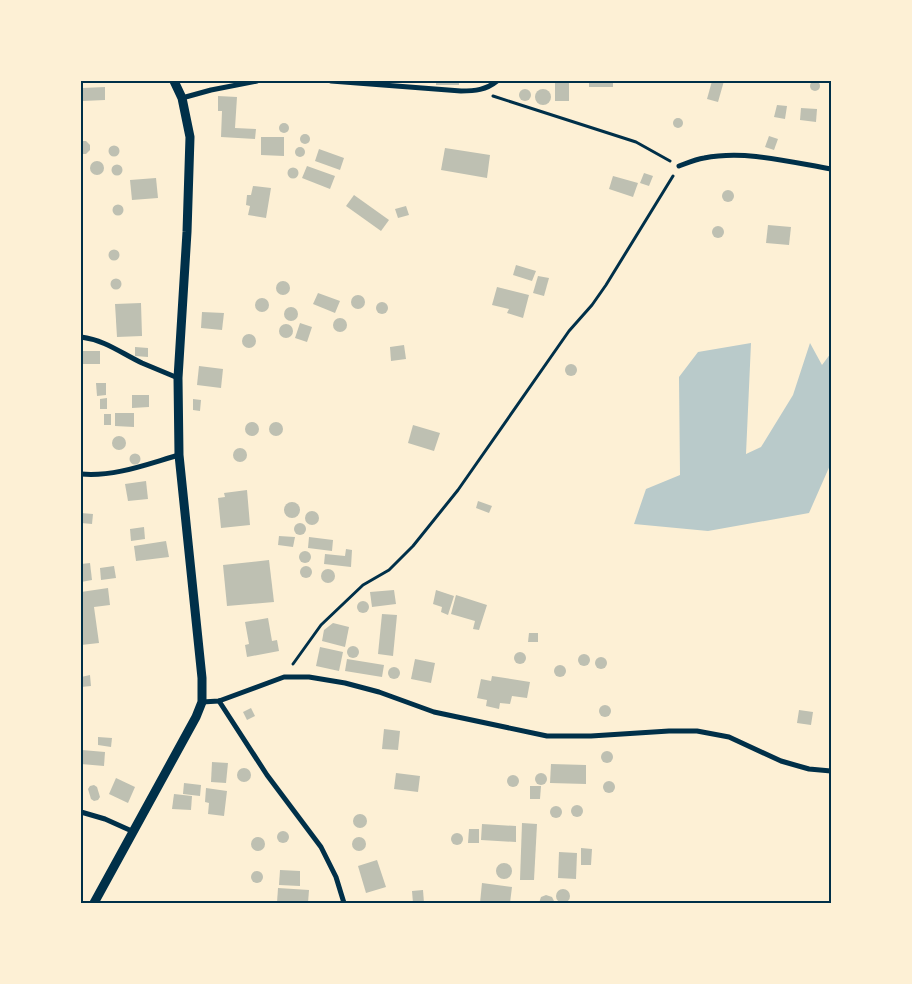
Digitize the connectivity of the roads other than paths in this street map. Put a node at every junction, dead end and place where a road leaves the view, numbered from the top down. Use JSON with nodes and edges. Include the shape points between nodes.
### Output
{"nodes":[{"id":1,"x":174,"y":81,"type":"edge"},
{"id":2,"x":257,"y":81,"type":"edge"},
{"id":3,"x":331,"y":81,"type":"edge"},
{"id":4,"x":497,"y":81,"type":"edge"},
{"id":5,"x":182,"y":98,"type":"junction"},
{"id":6,"x":678,"y":166,"type":"road end"},
{"id":7,"x":831,"y":169,"type":"edge"},
{"id":8,"x":81,"y":337,"type":"edge"},
{"id":9,"x":178,"y":378,"type":"junction"},
{"id":10,"x":179,"y":455,"type":"junction"},
{"id":11,"x":81,"y":474,"type":"edge"},
{"id":12,"x":219,"y":701,"type":"junction"},
{"id":13,"x":202,"y":702,"type":"junction"},
{"id":14,"x":831,"y":770,"type":"edge"},
{"id":15,"x":81,"y":812,"type":"edge"},
{"id":16,"x":134,"y":832,"type":"junction"},
{"id":17,"x":94,"y":903,"type":"edge"},
{"id":18,"x":344,"y":903,"type":"edge"}],
"edges":[{"from":1,"to":5,"type":"street"},
{"from":2,"to":5,"type":"street"},
{"from":3,"to":4,"type":"street","via":[[461,92],[488,88]]},
{"from":5,"to":9,"type":"street","via":[[190,137]]},
{"from":6,"to":7,"type":"street","via":[[704,158],[729,156],[773,159]]},
{"from":8,"to":9,"type":"street","via":[[110,345]]},
{"from":9,"to":10,"type":"street"},
{"from":10,"to":11,"type":"street","via":[[114,473]]},
{"from":10,"to":13,"type":"street"},
{"from":12,"to":13,"type":"street"},
{"from":12,"to":14,"type":"street","via":[[284,677],[309,677],[345,682],[434,712],[547,736],[697,731],[729,736],[781,761],[809,770]]},
{"from":12,"to":18,"type":"street","via":[[267,775],[321,847],[336,876]]},
{"from":13,"to":16,"type":"street"},
{"from":15,"to":16,"type":"street"},
{"from":16,"to":17,"type":"street"}]}
